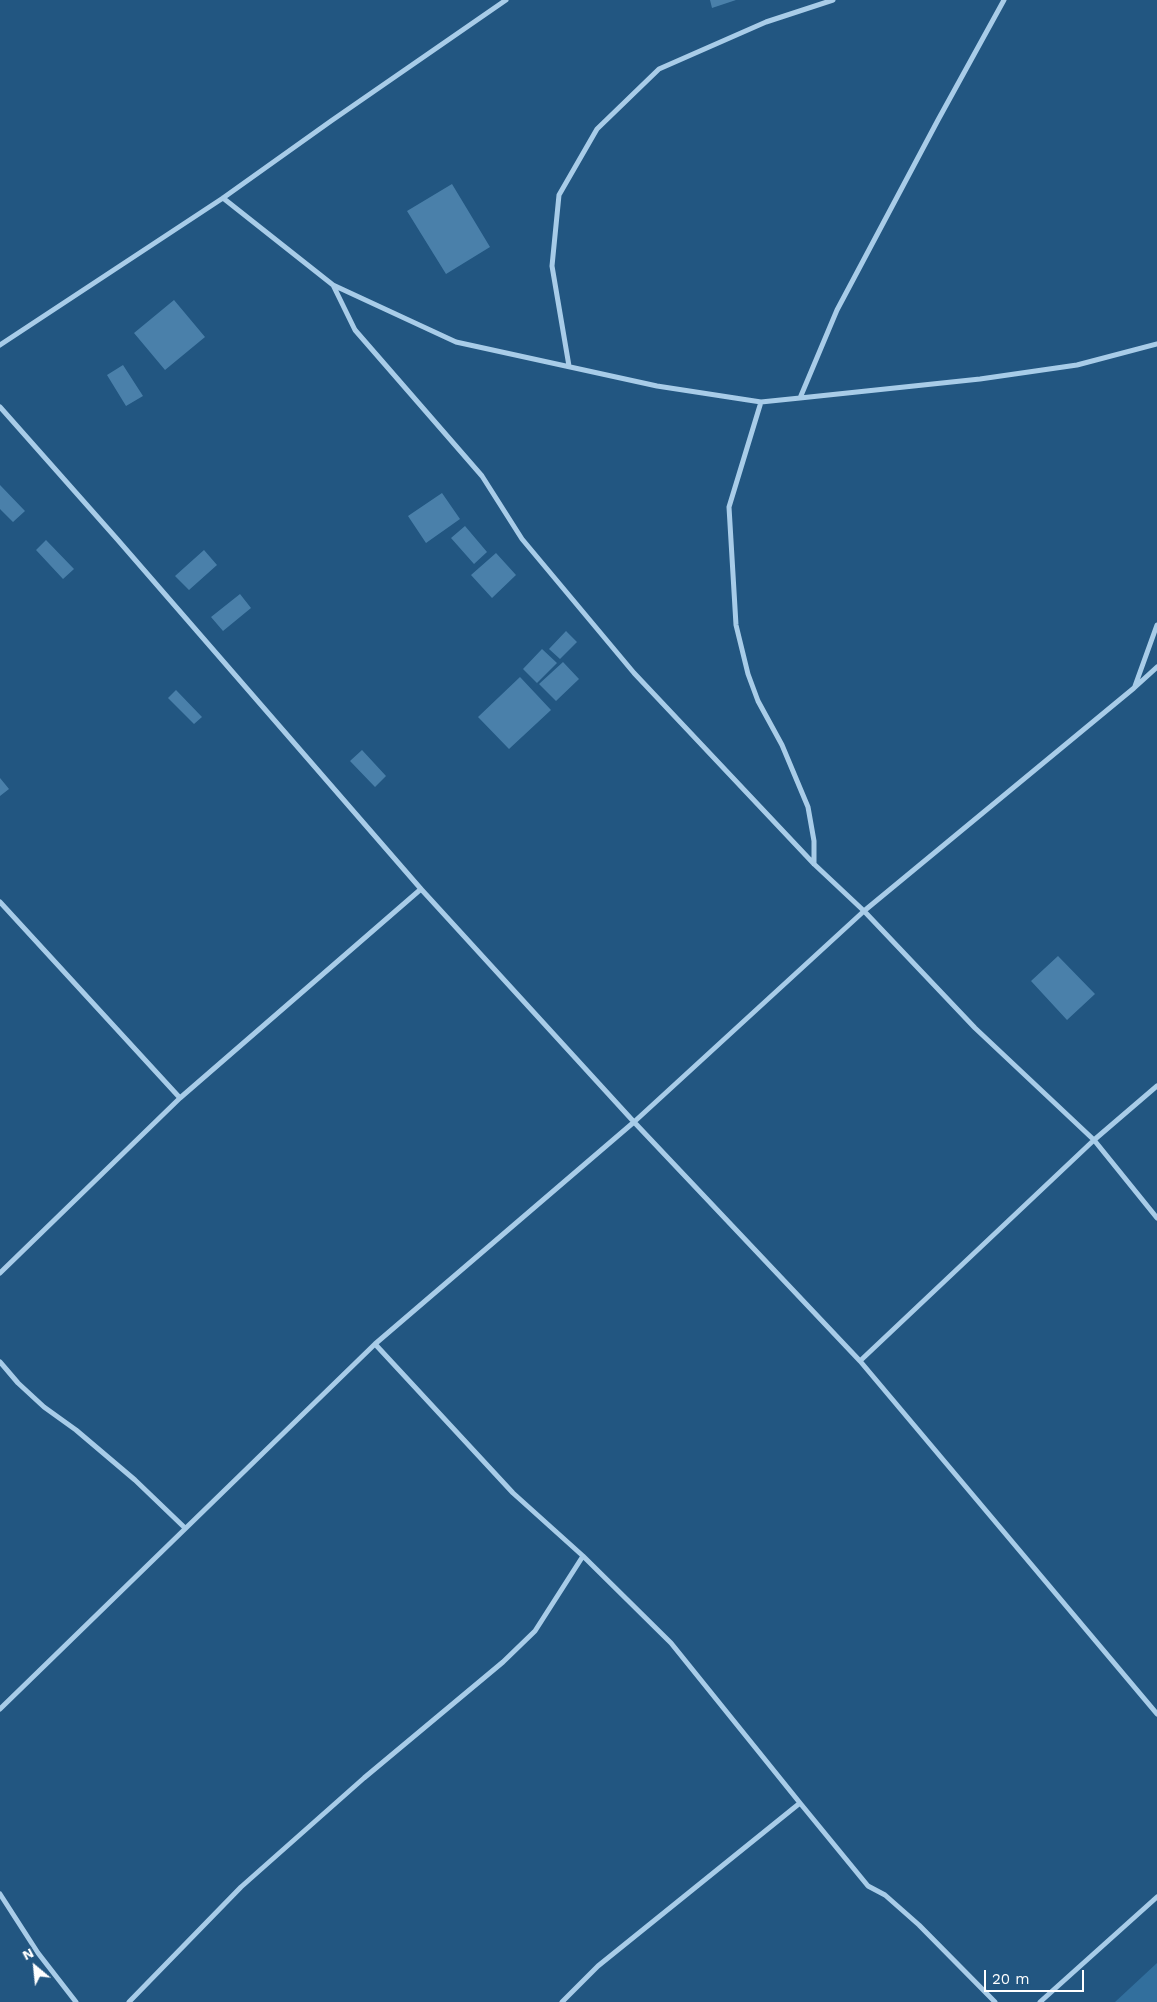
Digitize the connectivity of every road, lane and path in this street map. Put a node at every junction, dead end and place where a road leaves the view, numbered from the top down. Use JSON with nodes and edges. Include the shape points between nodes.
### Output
{"nodes":[{"id":1,"x":506,"y":0,"type":"edge"},
{"id":2,"x":833,"y":0,"type":"edge"},
{"id":3,"x":1004,"y":0,"type":"edge"},
{"id":4,"x":223,"y":198,"type":"junction"},
{"id":5,"x":333,"y":285,"type":"junction"},
{"id":6,"x":1157,"y":344,"type":"edge"},
{"id":7,"x":0,"y":345,"type":"edge"},
{"id":8,"x":569,"y":366,"type":"junction"},
{"id":9,"x":800,"y":398,"type":"junction"},
{"id":10,"x":761,"y":402,"type":"junction"},
{"id":11,"x":0,"y":408,"type":"edge"},
{"id":12,"x":1157,"y":625,"type":"edge"},
{"id":13,"x":1157,"y":667,"type":"edge"},
{"id":14,"x":1134,"y":688,"type":"junction"},
{"id":15,"x":814,"y":864,"type":"junction"},
{"id":16,"x":421,"y":889,"type":"junction"},
{"id":17,"x":0,"y":902,"type":"edge"},
{"id":18,"x":864,"y":911,"type":"junction"},
{"id":19,"x":1157,"y":1086,"type":"edge"},
{"id":20,"x":180,"y":1098,"type":"junction"},
{"id":21,"x":634,"y":1122,"type":"junction"},
{"id":22,"x":1094,"y":1140,"type":"junction"},
{"id":23,"x":1157,"y":1218,"type":"edge"},
{"id":24,"x":0,"y":1273,"type":"edge"},
{"id":25,"x":375,"y":1344,"type":"junction"},
{"id":26,"x":860,"y":1361,"type":"junction"},
{"id":27,"x":0,"y":1362,"type":"edge"},
{"id":28,"x":185,"y":1528,"type":"junction"},
{"id":29,"x":583,"y":1556,"type":"junction"},
{"id":30,"x":0,"y":1709,"type":"edge"},
{"id":31,"x":1157,"y":1714,"type":"edge"},
{"id":32,"x":800,"y":1803,"type":"junction"},
{"id":33,"x":0,"y":1894,"type":"edge"},
{"id":34,"x":1157,"y":1897,"type":"edge"},
{"id":35,"x":76,"y":2002,"type":"edge"},
{"id":36,"x":130,"y":2002,"type":"edge"},
{"id":37,"x":562,"y":2002,"type":"edge"},
{"id":38,"x":995,"y":2002,"type":"edge"},
{"id":39,"x":1040,"y":2002,"type":"edge"}],
"edges":[{"from":1,"to":4,"type":"street"},
{"from":2,"to":8,"type":"street","via":[[766,22],[659,69],[597,129],[559,195],[552,266]]},
{"from":3,"to":9,"type":"street","via":[[838,310]]},
{"from":4,"to":5,"type":"street"},
{"from":4,"to":7,"type":"street"},
{"from":5,"to":8,"type":"street","via":[[456,342]]},
{"from":5,"to":15,"type":"street","via":[[355,330],[482,476],[534,554],[634,673]]},
{"from":6,"to":9,"type":"street","via":[[1078,365]]},
{"from":8,"to":10,"type":"street","via":[[657,386]]},
{"from":9,"to":10,"type":"street"},
{"from":10,"to":15,"type":"street","via":[[729,507],[736,625],[758,701],[782,745],[808,806]]},
{"from":11,"to":16,"type":"street"},
{"from":12,"to":14,"type":"street"},
{"from":13,"to":14,"type":"street"},
{"from":14,"to":18,"type":"street"},
{"from":15,"to":18,"type":"street"},
{"from":16,"to":20,"type":"street"},
{"from":16,"to":21,"type":"street"},
{"from":17,"to":20,"type":"street"},
{"from":18,"to":21,"type":"street"},
{"from":18,"to":22,"type":"street","via":[[975,1028]]},
{"from":19,"to":22,"type":"street"},
{"from":20,"to":24,"type":"street"},
{"from":21,"to":25,"type":"street"},
{"from":21,"to":26,"type":"street"},
{"from":22,"to":23,"type":"street"},
{"from":22,"to":26,"type":"street"},
{"from":25,"to":28,"type":"street"},
{"from":25,"to":29,"type":"street","via":[[513,1493]]},
{"from":26,"to":31,"type":"street"},
{"from":27,"to":28,"type":"street","via":[[44,1407],[135,1480]]},
{"from":28,"to":30,"type":"street"},
{"from":29,"to":32,"type":"street","via":[[671,1643]]},
{"from":29,"to":36,"type":"street","via":[[535,1631],[510,1656],[240,1887]]},
{"from":32,"to":37,"type":"street","via":[[598,1966]]},
{"from":32,"to":38,"type":"street","via":[[868,1886],[886,1895],[919,1925]]},
{"from":33,"to":35,"type":"street","via":[[38,1953]]},
{"from":34,"to":39,"type":"street"}]}
